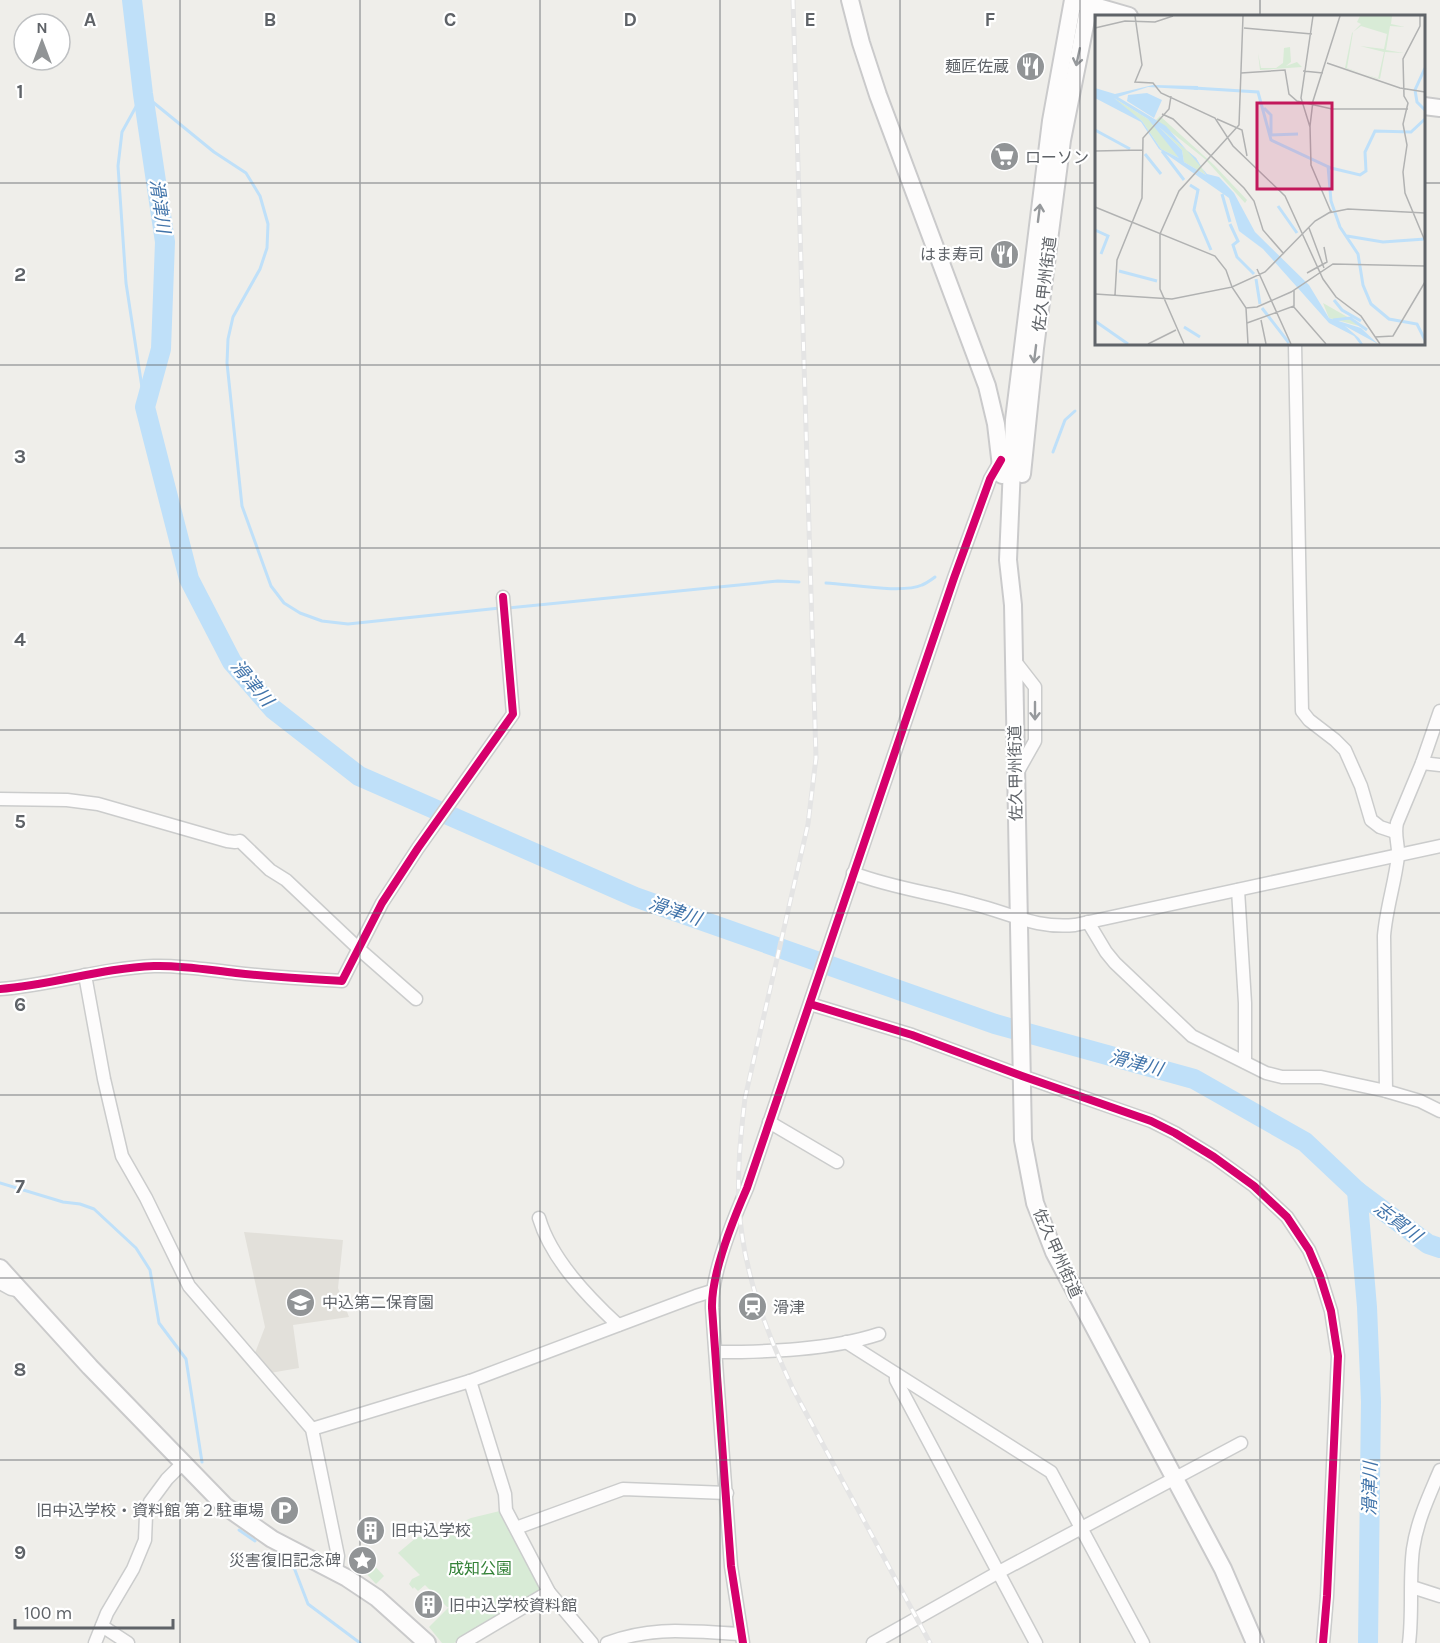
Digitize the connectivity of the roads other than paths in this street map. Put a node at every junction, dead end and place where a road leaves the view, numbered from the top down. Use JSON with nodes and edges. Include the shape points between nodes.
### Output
{"nodes":[{"id":1,"x":850,"y":0,"type":"edge"},
{"id":2,"x":1081,"y":1,"type":"edge"},
{"id":3,"x":1126,"y":15,"type":"edge"},
{"id":4,"x":1425,"y":106,"type":"edge"},
{"id":5,"x":1440,"y":108,"type":"edge"},
{"id":6,"x":1295,"y":345,"type":"edge"},
{"id":7,"x":987,"y":386,"type":"junction"},
{"id":8,"x":1012,"y":446,"type":"junction"},
{"id":9,"x":1001,"y":460,"type":"junction"},
{"id":10,"x":1021,"y":483,"type":"junction"},
{"id":11,"x":1008,"y":560,"type":"junction"},
{"id":12,"x":504,"y":605,"type":"dead end"},
{"id":13,"x":1013,"y":605,"type":"junction"},
{"id":14,"x":1440,"y":711,"type":"edge"},
{"id":15,"x":1422,"y":764,"type":"junction"},
{"id":16,"x":1440,"y":765,"type":"edge"},
{"id":17,"x":0,"y":799,"type":"edge"},
{"id":18,"x":1395,"y":832,"type":"junction"},
{"id":19,"x":1440,"y":846,"type":"edge"},
{"id":20,"x":1398,"y":856,"type":"junction"},
{"id":21,"x":853,"y":873,"type":"junction"},
{"id":22,"x":1238,"y":890,"type":"junction"},
{"id":23,"x":1018,"y":917,"type":"junction"},
{"id":24,"x":1088,"y":922,"type":"junction"},
{"id":25,"x":359,"y":949,"type":"junction"},
{"id":26,"x":85,"y":975,"type":"junction"},
{"id":27,"x":0,"y":989,"type":"edge"},
{"id":28,"x":416,"y":999,"type":"dead end"},
{"id":29,"x":811,"y":1000,"type":"junction"},
{"id":30,"x":1245,"y":1062,"type":"junction"},
{"id":31,"x":1022,"y":1074,"type":"junction"},
{"id":32,"x":1386,"y":1091,"type":"junction"},
{"id":33,"x":1440,"y":1111,"type":"edge"},
{"id":34,"x":769,"y":1122,"type":"junction"},
{"id":35,"x":837,"y":1162,"type":"dead end"},
{"id":36,"x":539,"y":1218,"type":"dead end"},
{"id":37,"x":0,"y":1268,"type":"edge"},
{"id":38,"x":0,"y":1283,"type":"edge"},
{"id":39,"x":22,"y":1291,"type":"junction"},
{"id":40,"x":712,"y":1292,"type":"junction"},
{"id":41,"x":618,"y":1325,"type":"junction"},
{"id":42,"x":879,"y":1334,"type":"dead end"},
{"id":43,"x":846,"y":1342,"type":"junction"},
{"id":44,"x":716,"y":1352,"type":"junction"},
{"id":45,"x":896,"y":1374,"type":"junction"},
{"id":46,"x":470,"y":1381,"type":"junction"},
{"id":47,"x":312,"y":1429,"type":"junction"},
{"id":48,"x":1241,"y":1443,"type":"dead end"},
{"id":49,"x":182,"y":1464,"type":"junction"},
{"id":50,"x":1440,"y":1470,"type":"edge"},
{"id":51,"x":1174,"y":1479,"type":"junction"},
{"id":52,"x":726,"y":1493,"type":"junction"},
{"id":53,"x":516,"y":1528,"type":"junction"},
{"id":54,"x":1082,"y":1528,"type":"junction"},
{"id":55,"x":336,"y":1572,"type":"junction"},
{"id":56,"x":997,"y":1573,"type":"junction"},
{"id":57,"x":1412,"y":1587,"type":"junction"},
{"id":58,"x":549,"y":1592,"type":"junction"},
{"id":59,"x":1440,"y":1596,"type":"edge"},
{"id":60,"x":102,"y":1626,"type":"junction"},
{"id":61,"x":742,"y":1639,"type":"edge"},
{"id":62,"x":95,"y":1643,"type":"edge"},
{"id":63,"x":128,"y":1643,"type":"edge"},
{"id":64,"x":427,"y":1643,"type":"edge"},
{"id":65,"x":463,"y":1643,"type":"edge"},
{"id":66,"x":592,"y":1643,"type":"edge"},
{"id":67,"x":607,"y":1643,"type":"edge"},
{"id":68,"x":873,"y":1643,"type":"edge"},
{"id":69,"x":1036,"y":1643,"type":"edge"},
{"id":70,"x":1143,"y":1643,"type":"edge"},
{"id":71,"x":1255,"y":1643,"type":"edge"},
{"id":72,"x":1323,"y":1643,"type":"edge"},
{"id":73,"x":1409,"y":1643,"type":"edge"}],
"edges":[{"from":1,"to":7,"type":"main road","via":[[878,95]]},
{"from":2,"to":3,"type":"main road"},
{"from":8,"to":2,"type":"main road","name":"佐久甲州街道","one_way":true,"via":[[1051,121]]},
{"from":2,"to":10,"type":"main road","name":"佐久甲州街道","one_way":true},
{"from":4,"to":5,"type":"main road"},
{"from":6,"to":18,"type":"street","via":[[1302,711],[1345,750],[1371,820]]},
{"from":7,"to":8,"type":"main road"},
{"from":7,"to":9,"type":"main road"},
{"from":8,"to":10,"type":"main road"},
{"from":8,"to":11,"type":"main road","name":"佐久甲州街道"},
{"from":9,"to":11,"type":"main road"},
{"from":9,"to":21,"type":"street","via":[[972,525]]},
{"from":10,"to":13,"type":"main road","name":"佐久甲州街道"},
{"from":11,"to":13,"type":"main road","name":"佐久甲州街道"},
{"from":12,"to":25,"type":"street","via":[[513,714],[376,912]]},
{"from":13,"to":23,"type":"main road","name":"佐久甲州街道"},
{"from":14,"to":15,"type":"street"},
{"from":15,"to":16,"type":"street"},
{"from":15,"to":18,"type":"street"},
{"from":17,"to":25,"type":"street","via":[[98,804],[227,841],[240,841]]},
{"from":18,"to":20,"type":"street"},
{"from":19,"to":20,"type":"street"},
{"from":20,"to":22,"type":"street"},
{"from":20,"to":32,"type":"street","via":[[1385,915]]},
{"from":21,"to":23,"type":"street"},
{"from":21,"to":29,"type":"street"},
{"from":22,"to":24,"type":"street"},
{"from":22,"to":30,"type":"street"},
{"from":23,"to":24,"type":"street","via":[[1052,927]]},
{"from":23,"to":31,"type":"main road","name":"佐久甲州街道"},
{"from":24,"to":30,"type":"street","via":[[1115,963],[1192,1036]]},
{"from":25,"to":26,"type":"street","via":[[342,981],[155,966]]},
{"from":25,"to":28,"type":"street"},
{"from":26,"to":27,"type":"street"},
{"from":26,"to":47,"type":"street","via":[[122,1156],[189,1286]]},
{"from":29,"to":31,"type":"street"},
{"from":29,"to":34,"type":"street"},
{"from":30,"to":32,"type":"street","via":[[1275,1076],[1321,1077]]},
{"from":31,"to":51,"type":"main road","name":"佐久甲州街道","via":[[1026,1163],[1043,1228]]},
{"from":31,"to":72,"type":"street","via":[[1175,1133],[1254,1186],[1287,1217],[1309,1250],[1331,1311],[1338,1356]]},
{"from":32,"to":33,"type":"street"},
{"from":34,"to":35,"type":"street"},
{"from":34,"to":40,"type":"street"},
{"from":36,"to":41,"type":"street","via":[[578,1285]]},
{"from":37,"to":39,"type":"main road"},
{"from":38,"to":39,"type":"street"},
{"from":39,"to":49,"type":"main road"},
{"from":40,"to":41,"type":"street"},
{"from":40,"to":44,"type":"street"},
{"from":41,"to":46,"type":"street"},
{"from":42,"to":43,"type":"street"},
{"from":43,"to":44,"type":"street","via":[[769,1353]]},
{"from":43,"to":45,"type":"street"},
{"from":44,"to":52,"type":"street"},
{"from":45,"to":54,"type":"street","via":[[1052,1472]]},
{"from":45,"to":56,"type":"street"},
{"from":46,"to":47,"type":"street"},
{"from":46,"to":53,"type":"street","via":[[505,1494],[506,1510]]},
{"from":47,"to":55,"type":"street","via":[[338,1556]]},
{"from":48,"to":51,"type":"street"},
{"from":49,"to":55,"type":"main road","via":[[240,1519]]},
{"from":49,"to":60,"type":"street","via":[[150,1502],[144,1540],[133,1569]]},
{"from":50,"to":57,"type":"street","via":[[1417,1525]]},
{"from":51,"to":54,"type":"street"},
{"from":51,"to":71,"type":"main road","name":"佐久甲州街道","via":[[1232,1587]]},
{"from":52,"to":53,"type":"street","via":[[623,1489]]},
{"from":52,"to":61,"type":"street"},
{"from":53,"to":58,"type":"street"},
{"from":54,"to":56,"type":"street"},
{"from":54,"to":70,"type":"street"},
{"from":55,"to":64,"type":"main road","via":[[387,1605]]},
{"from":56,"to":68,"type":"street"},
{"from":56,"to":69,"type":"street"},
{"from":57,"to":59,"type":"street"},
{"from":57,"to":73,"type":"street"},
{"from":58,"to":65,"type":"street"},
{"from":58,"to":66,"type":"street"},
{"from":60,"to":62,"type":"street"},
{"from":60,"to":63,"type":"street"},
{"from":61,"to":67,"type":"street","via":[[663,1630]]}]}
